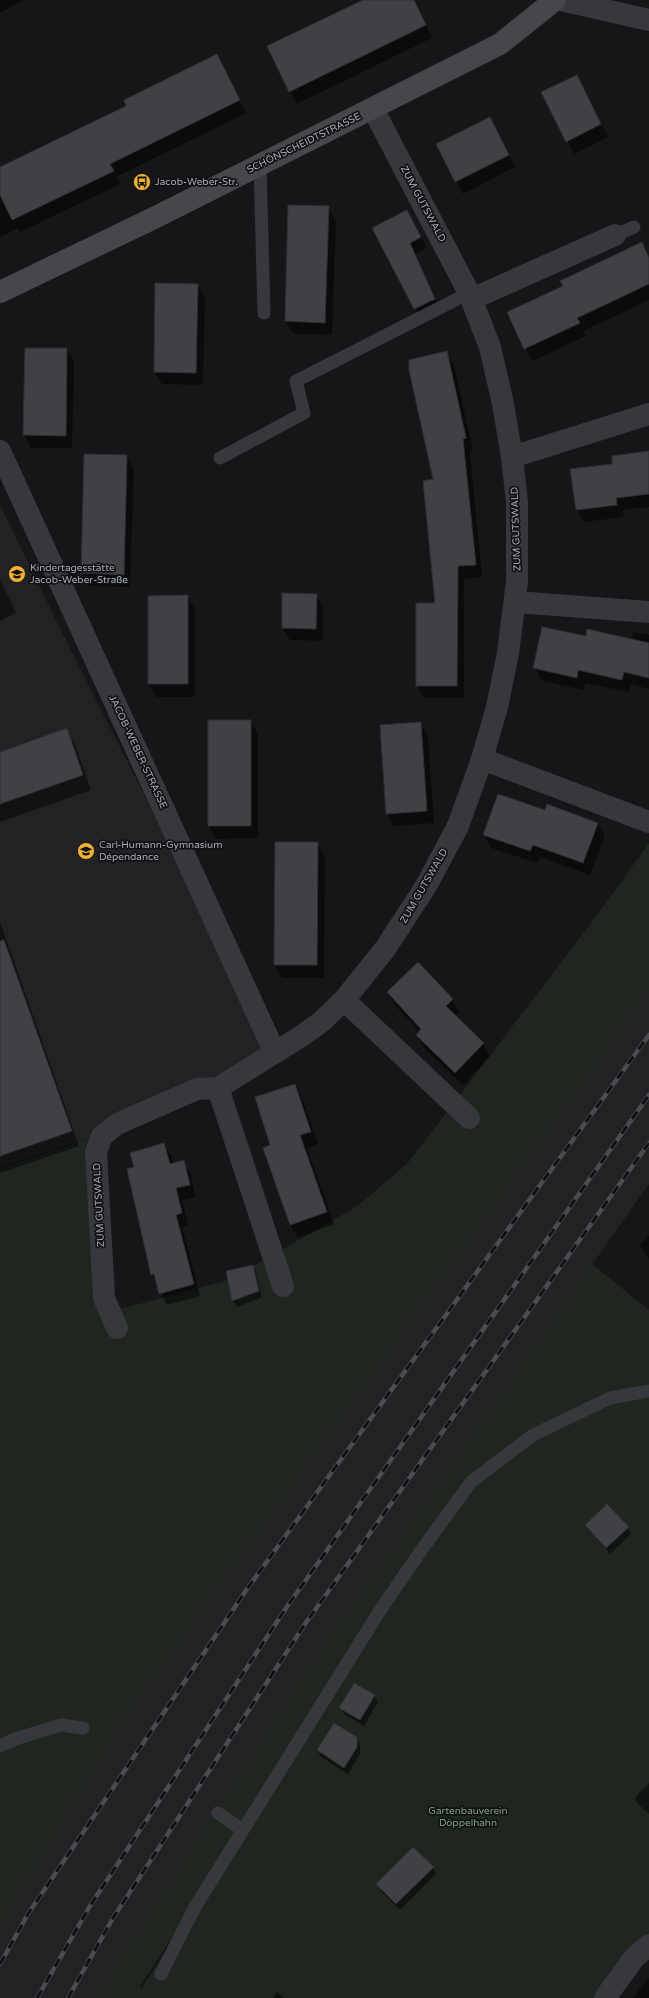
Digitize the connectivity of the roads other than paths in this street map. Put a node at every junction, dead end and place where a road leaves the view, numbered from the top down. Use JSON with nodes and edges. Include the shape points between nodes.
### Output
{"nodes":[{"id":1,"x":555,"y":0,"type":"edge"},
{"id":2,"x":561,"y":0,"type":"edge"},
{"id":3,"x":649,"y":20,"type":"edge"},
{"id":4,"x":373,"y":109,"type":"junction"},
{"id":5,"x":260,"y":164,"type":"junction"},
{"id":6,"x":624,"y":231,"type":"dead end"},
{"id":7,"x":0,"y":292,"type":"edge"},
{"id":8,"x":471,"y":296,"type":"junction"},
{"id":9,"x":264,"y":313,"type":"dead end"},
{"id":10,"x":649,"y":414,"type":"edge"},
{"id":11,"x":0,"y":451,"type":"edge"},
{"id":12,"x":512,"y":457,"type":"junction"},
{"id":13,"x":220,"y":458,"type":"dead end"},
{"id":14,"x":516,"y":602,"type":"junction"},
{"id":15,"x":649,"y":612,"type":"edge"},
{"id":16,"x":482,"y":759,"type":"junction"},
{"id":17,"x":649,"y":822,"type":"edge"},
{"id":18,"x":344,"y":1000,"type":"junction"},
{"id":19,"x":275,"y":1053,"type":"junction"},
{"id":20,"x":218,"y":1088,"type":"junction"},
{"id":21,"x":469,"y":1118,"type":"dead end"},
{"id":22,"x":283,"y":1286,"type":"dead end"},
{"id":23,"x":117,"y":1328,"type":"dead end"},
{"id":24,"x":649,"y":1391,"type":"edge"},
{"id":25,"x":83,"y":1728,"type":"dead end"},
{"id":26,"x":0,"y":1746,"type":"edge"},
{"id":27,"x":218,"y":1813,"type":"dead end"},
{"id":28,"x":243,"y":1830,"type":"junction"},
{"id":29,"x":649,"y":1946,"type":"edge"},
{"id":30,"x":161,"y":1974,"type":"dead end"},
{"id":31,"x":605,"y":1998,"type":"edge"}],
"edges":[{"from":1,"to":4,"type":"main road","name":"SCHÖNSCHEIDTSTRASSE","via":[[500,44]]},
{"from":2,"to":3,"type":"street"},
{"from":4,"to":5,"type":"main road","name":"SCHÖNSCHEIDTSTRASSE"},
{"from":4,"to":8,"type":"street","name":"ZUM GUTSWALD"},
{"from":5,"to":7,"type":"main road","name":"SCHÖNSCHEIDTSTRASSE"},
{"from":5,"to":9,"type":"lane"},
{"from":6,"to":8,"type":"street"},
{"from":8,"to":12,"type":"street","name":"ZUM GUTSWALD","via":[[490,347]]},
{"from":8,"to":13,"type":"lane","via":[[296,381],[304,413]]},
{"from":10,"to":12,"type":"street"},
{"from":11,"to":19,"type":"street","name":"JACOB-WEBER-STRASSE"},
{"from":12,"to":14,"type":"street","name":"ZUM GUTSWALD","via":[[517,502]]},
{"from":14,"to":15,"type":"street"},
{"from":14,"to":16,"type":"street","name":"ZUM GUTSWALD","via":[[497,707]]},
{"from":16,"to":17,"type":"street"},
{"from":16,"to":18,"type":"street","name":"ZUM GUTSWALD","via":[[458,826],[426,886],[385,949]]},
{"from":18,"to":19,"type":"street","name":"ZUM GUTSWALD","via":[[321,1022]]},
{"from":18,"to":21,"type":"street"},
{"from":19,"to":20,"type":"street","name":"ZUM GUTSWALD"},
{"from":20,"to":22,"type":"street"},
{"from":20,"to":23,"type":"street","name":"ZUM GUTSWALD","via":[[197,1089],[117,1124],[102,1136],[96,1152],[104,1298]]},
{"from":24,"to":28,"type":"lane","via":[[610,1398],[533,1435],[471,1482],[379,1612]]},
{"from":25,"to":26,"type":"lane","via":[[61,1725]]},
{"from":27,"to":28,"type":"lane"},
{"from":28,"to":30,"type":"lane","via":[[195,1907]]},
{"from":29,"to":31,"type":"street","via":[[634,1958]]}]}
